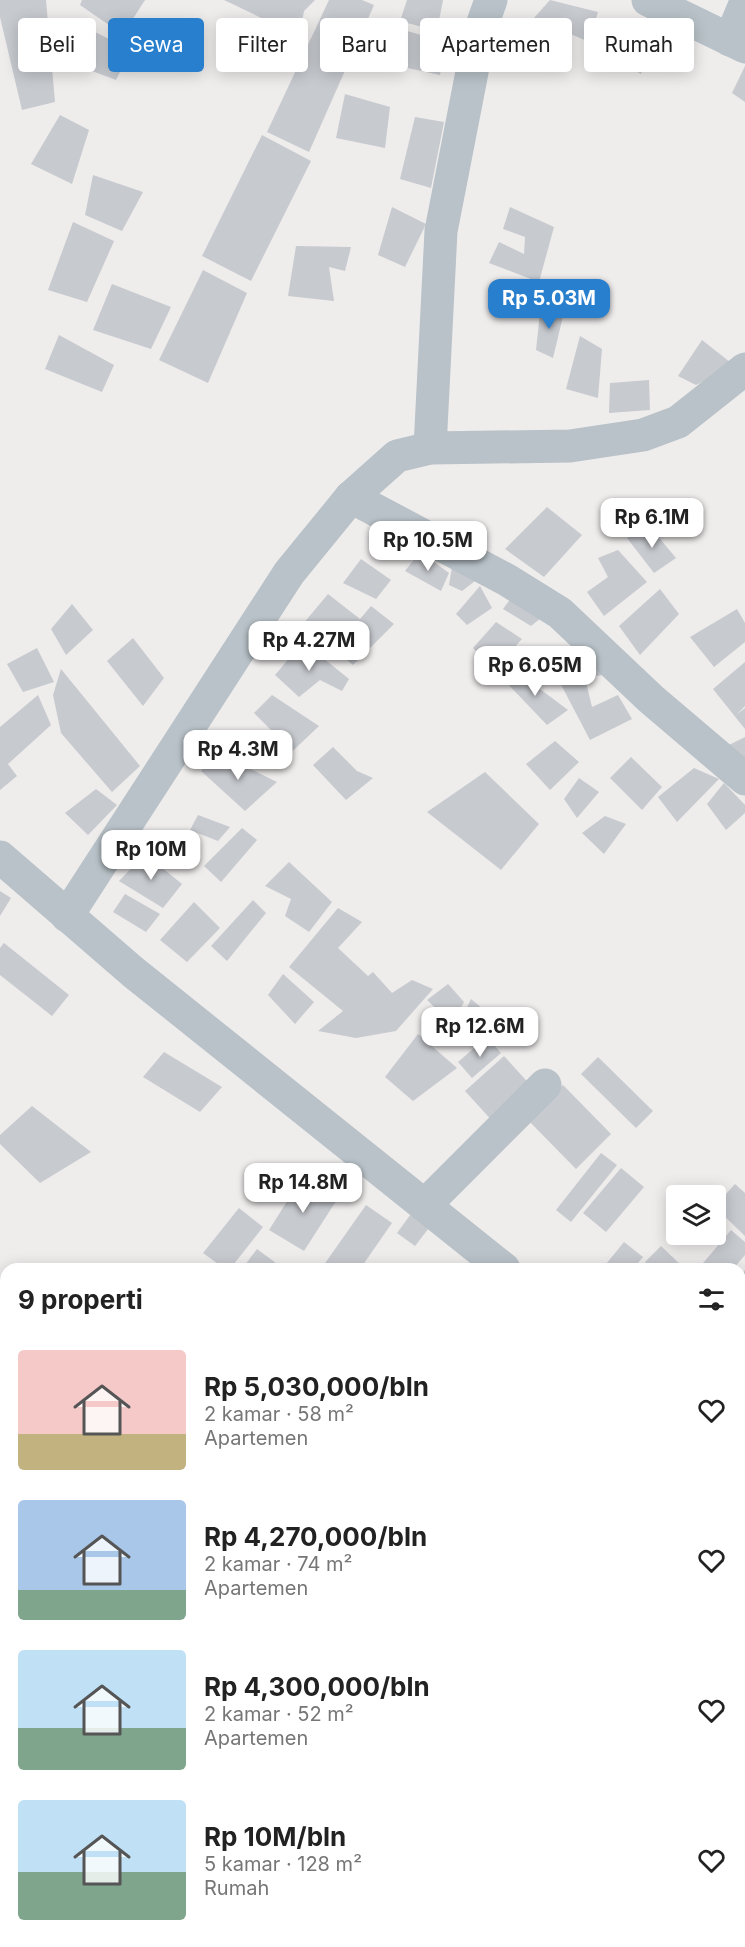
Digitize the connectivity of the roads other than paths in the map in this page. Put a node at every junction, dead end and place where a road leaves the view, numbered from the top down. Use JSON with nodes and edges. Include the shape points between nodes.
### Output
{"nodes":[{"id":1,"x":491,"y":0,"type":"edge"},
{"id":2,"x":648,"y":0,"type":"edge"},
{"id":3,"x":745,"y":4,"type":"edge"},
{"id":4,"x":738,"y":44,"type":"edge"},
{"id":5,"x":745,"y":369,"type":"edge"},
{"id":6,"x":430,"y":448,"type":"junction"},
{"id":7,"x":351,"y":497,"type":"junction"},
{"id":8,"x":745,"y":780,"type":"edge"},
{"id":9,"x":0,"y":856,"type":"edge"},
{"id":10,"x":68,"y":916,"type":"junction"},
{"id":11,"x":545,"y":1085,"type":"dead end"},
{"id":12,"x":425,"y":1205,"type":"junction"},
{"id":13,"x":497,"y":1263,"type":"edge"}],
"edges":[{"from":1,"to":6,"type":"street","via":[[480,31],[441,231]]},
{"from":2,"to":4,"type":"street"},
{"from":3,"to":4,"type":"street"},
{"from":5,"to":6,"type":"street","via":[[678,422],[643,435],[570,446]]},
{"from":6,"to":7,"type":"street","via":[[397,456]]},
{"from":7,"to":8,"type":"street","via":[[507,580],[560,613]]},
{"from":7,"to":10,"type":"street","via":[[289,573]]},
{"from":9,"to":10,"type":"street"},
{"from":10,"to":12,"type":"street"},
{"from":11,"to":12,"type":"street"},
{"from":12,"to":13,"type":"street"}]}
